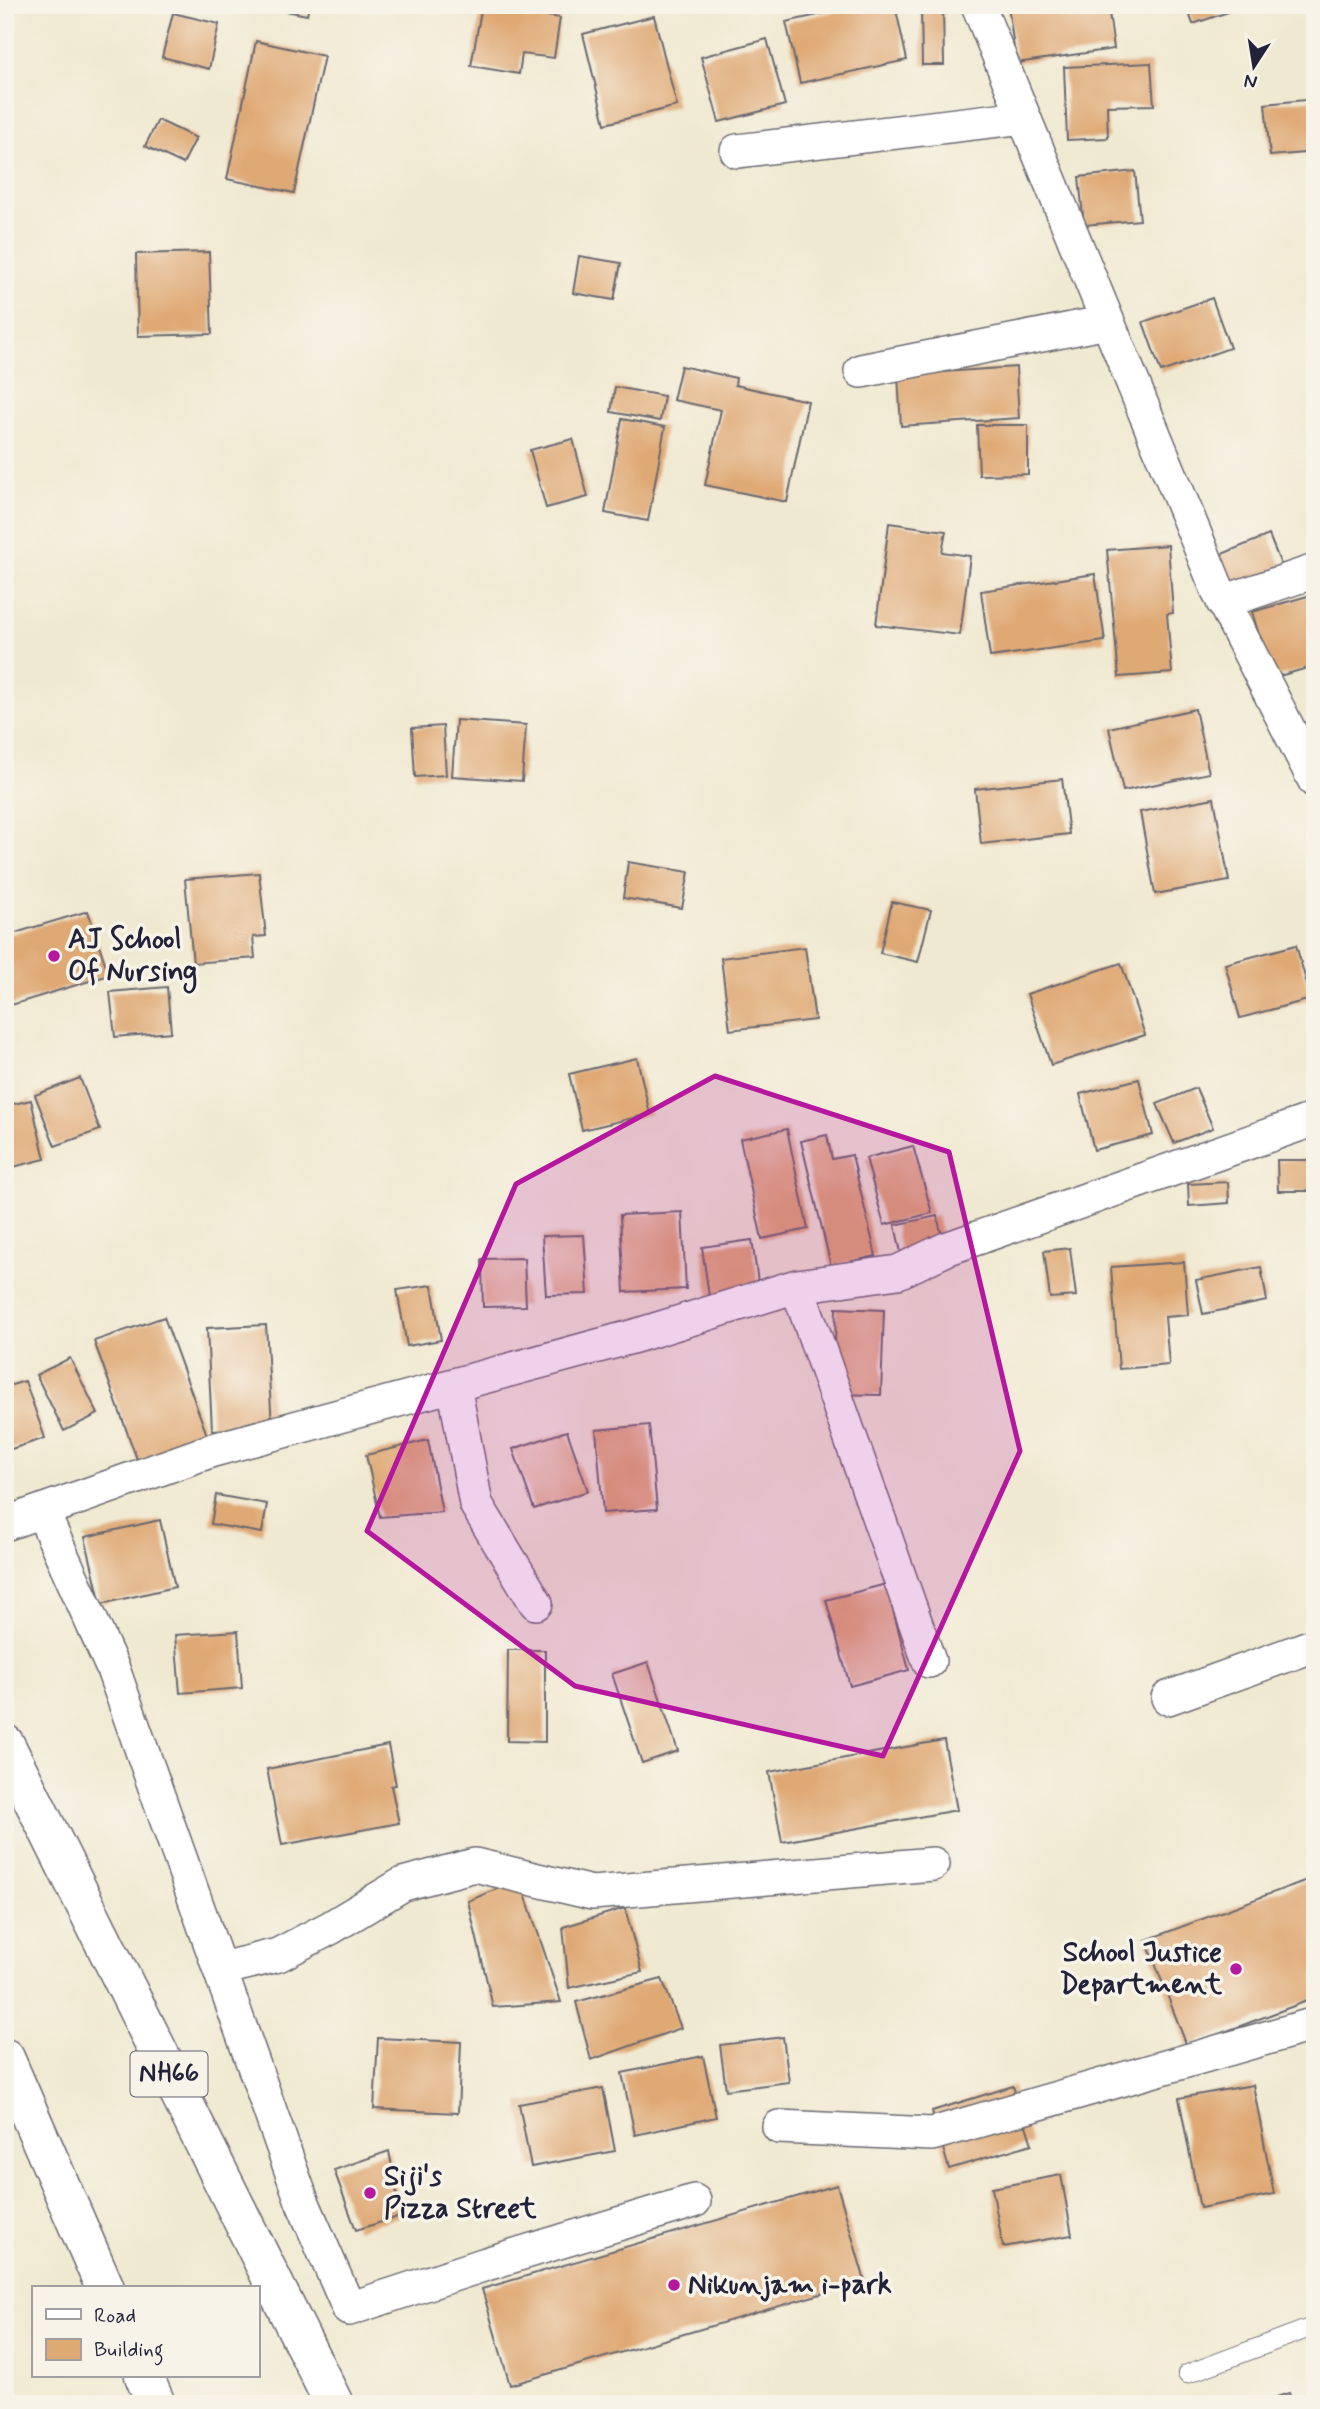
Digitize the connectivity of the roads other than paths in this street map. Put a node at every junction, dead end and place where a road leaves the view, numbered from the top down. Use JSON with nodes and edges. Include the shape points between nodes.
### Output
{"nodes":[{"id":1,"x":978,"y":5,"type":"edge"},
{"id":2,"x":1024,"y":117,"type":"junction"},
{"id":3,"x":737,"y":151,"type":"dead end"},
{"id":4,"x":1108,"y":322,"type":"junction"},
{"id":5,"x":862,"y":371,"type":"dead end"},
{"id":6,"x":1315,"y":570,"type":"edge"},
{"id":7,"x":1223,"y":602,"type":"junction"},
{"id":8,"x":1315,"y":781,"type":"edge"},
{"id":9,"x":1315,"y":1119,"type":"edge"},
{"id":10,"x":797,"y":1286,"type":"junction"},
{"id":11,"x":454,"y":1385,"type":"junction"},
{"id":12,"x":42,"y":1511,"type":"junction"},
{"id":13,"x":5,"y":1524,"type":"edge"},
{"id":14,"x":536,"y":1603,"type":"dead end"},
{"id":15,"x":1315,"y":1645,"type":"edge"},
{"id":16,"x":929,"y":1661,"type":"dead end"},
{"id":17,"x":1168,"y":1698,"type":"dead end"},
{"id":18,"x":5,"y":1744,"type":"edge"},
{"id":19,"x":933,"y":1864,"type":"dead end"},
{"id":20,"x":221,"y":1969,"type":"junction"},
{"id":21,"x":1315,"y":2024,"type":"edge"},
{"id":22,"x":5,"y":2058,"type":"edge"},
{"id":23,"x":779,"y":2127,"type":"dead end"},
{"id":24,"x":694,"y":2201,"type":"dead end"},
{"id":25,"x":104,"y":2286,"type":"edge"},
{"id":26,"x":1315,"y":2326,"type":"edge"},
{"id":27,"x":1187,"y":2374,"type":"dead end"},
{"id":28,"x":145,"y":2378,"type":"edge"},
{"id":29,"x":156,"y":2404,"type":"edge"},
{"id":30,"x":334,"y":2404,"type":"edge"}],
"edges":[{"from":1,"to":2,"type":"street"},
{"from":2,"to":3,"type":"street"},
{"from":2,"to":4,"type":"street"},
{"from":4,"to":5,"type":"street"},
{"from":4,"to":7,"type":"street"},
{"from":6,"to":7,"type":"street"},
{"from":7,"to":8,"type":"street"},
{"from":9,"to":10,"type":"street","via":[[946,1249],[898,1272]]},
{"from":10,"to":11,"type":"street"},
{"from":10,"to":16,"type":"street"},
{"from":11,"to":12,"type":"street","via":[[213,1450]]},
{"from":11,"to":14,"type":"street","via":[[476,1504]]},
{"from":12,"to":13,"type":"street"},
{"from":12,"to":20,"type":"street","via":[[113,1669]]},
{"from":15,"to":17,"type":"street"},
{"from":18,"to":30,"type":"main road","number":"NH66"},
{"from":19,"to":20,"type":"street","via":[[593,1893],[475,1865],[403,1884],[278,1955]]},
{"from":20,"to":24,"type":"street","via":[[302,2201],[349,2309]]},
{"from":21,"to":23,"type":"street","via":[[932,2134]]},
{"from":22,"to":25,"type":"main road"},
{"from":26,"to":27,"type":"lane"},
{"from":28,"to":29,"type":"main road"}]}
